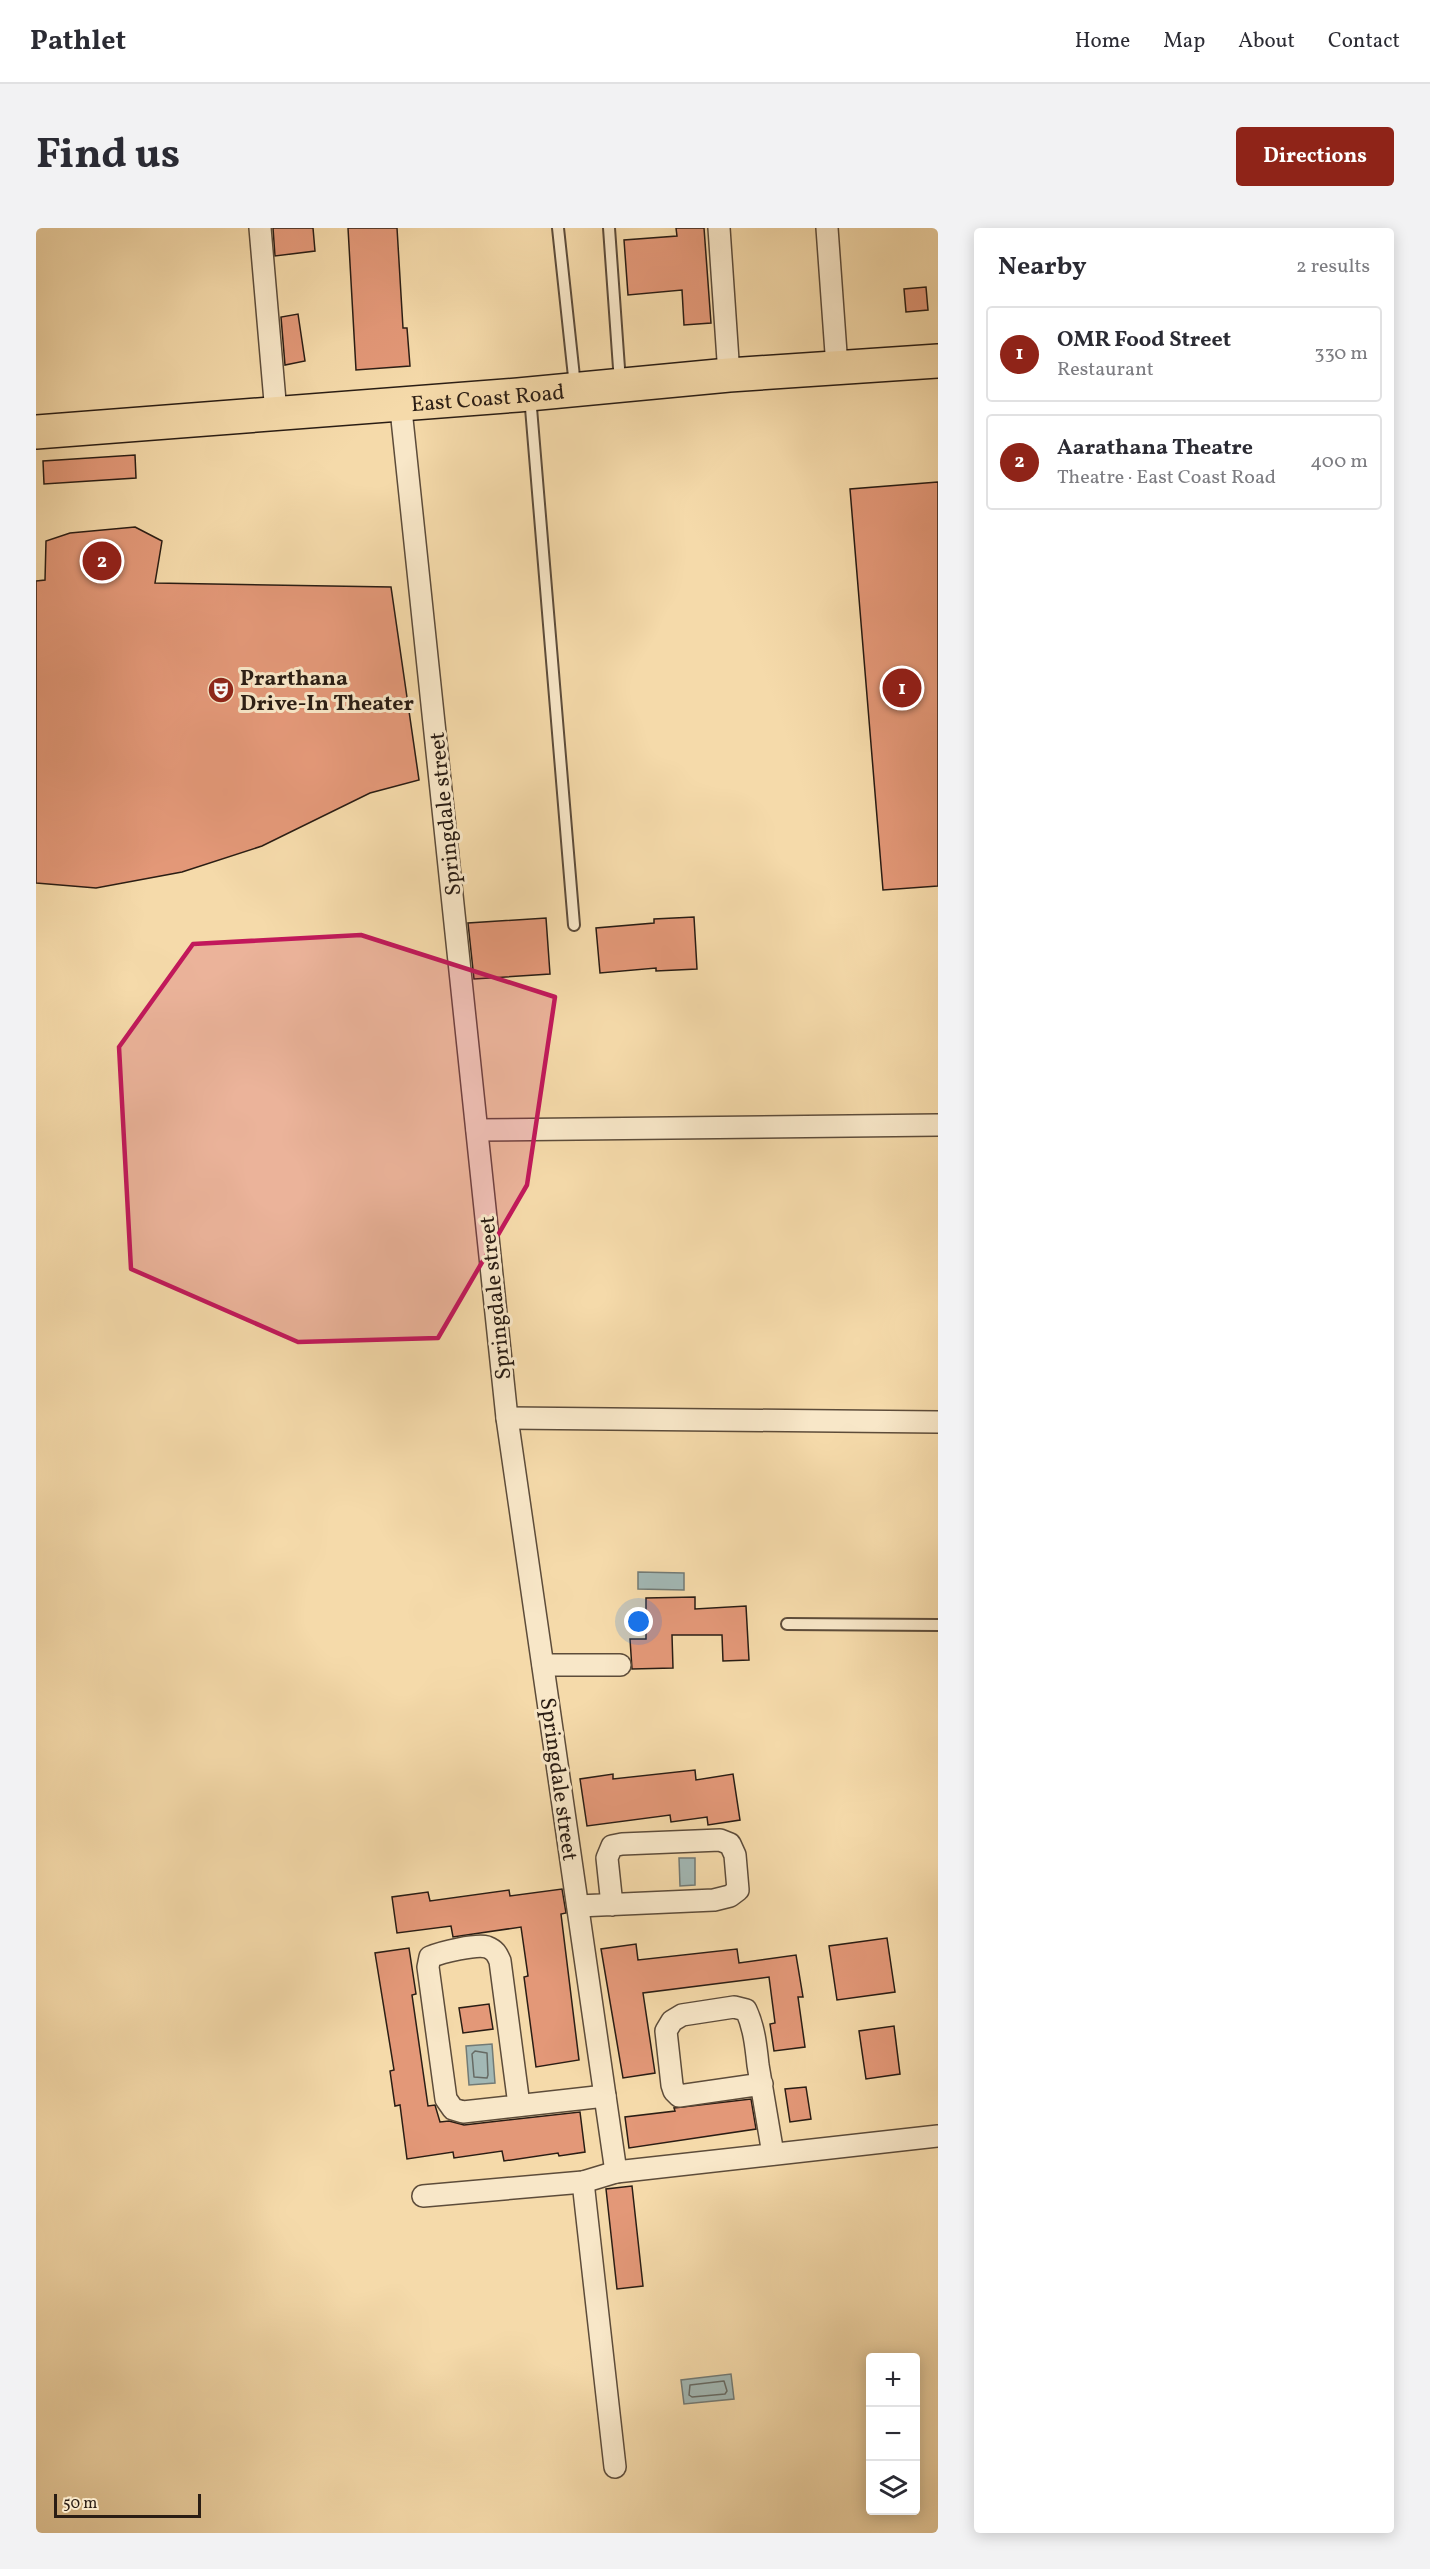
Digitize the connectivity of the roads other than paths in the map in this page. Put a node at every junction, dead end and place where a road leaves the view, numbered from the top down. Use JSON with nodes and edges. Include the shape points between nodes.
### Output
{"nodes":[{"id":1,"x":260,"y":228,"type":"edge"},
{"id":2,"x":558,"y":228,"type":"edge"},
{"id":3,"x":609,"y":228,"type":"edge"},
{"id":4,"x":718,"y":228,"type":"edge"},
{"id":5,"x":827,"y":228,"type":"edge"},
{"id":6,"x":938,"y":361,"type":"edge"},
{"id":7,"x":837,"y":367,"type":"junction"},
{"id":8,"x":729,"y":375,"type":"junction"},
{"id":9,"x":938,"y":376,"type":"edge"},
{"id":10,"x":621,"y":385,"type":"junction"},
{"id":11,"x":576,"y":390,"type":"junction"},
{"id":12,"x":531,"y":408,"type":"junction"},
{"id":13,"x":276,"y":413,"type":"junction"},
{"id":14,"x":402,"y":419,"type":"junction"},
{"id":15,"x":36,"y":432,"type":"edge"},
{"id":16,"x":36,"y":449,"type":"edge"},
{"id":17,"x":574,"y":925,"type":"dead end"},
{"id":18,"x":938,"y":1125,"type":"edge"},
{"id":19,"x":477,"y":1130,"type":"junction"},
{"id":20,"x":507,"y":1418,"type":"junction"},
{"id":21,"x":938,"y":1422,"type":"edge"},
{"id":22,"x":788,"y":1624,"type":"dead end"},
{"id":23,"x":938,"y":1625,"type":"edge"},
{"id":24,"x":543,"y":1665,"type":"junction"},
{"id":25,"x":620,"y":1665,"type":"dead end"},
{"id":26,"x":612,"y":1905,"type":"junction"},
{"id":27,"x":578,"y":1906,"type":"junction"},
{"id":28,"x":762,"y":2084,"type":"junction"},
{"id":29,"x":605,"y":2096,"type":"junction"},
{"id":30,"x":519,"y":2105,"type":"junction"},
{"id":31,"x":938,"y":2136,"type":"edge"},
{"id":32,"x":772,"y":2154,"type":"junction"},
{"id":33,"x":616,"y":2172,"type":"junction"},
{"id":34,"x":583,"y":2182,"type":"junction"},
{"id":35,"x":423,"y":2196,"type":"dead end"},
{"id":36,"x":615,"y":2467,"type":"dead end"}],
"edges":[{"from":1,"to":13,"type":"street"},
{"from":2,"to":11,"type":"lane"},
{"from":3,"to":10,"type":"lane"},
{"from":4,"to":8,"type":"street"},
{"from":5,"to":7,"type":"street"},
{"from":6,"to":7,"type":"main road","name":"East Coast Road"},
{"from":7,"to":8,"type":"main road","name":"East Coast Road"},
{"from":8,"to":10,"type":"main road","name":"East Coast Road"},
{"from":9,"to":12,"type":"main road","name":"East Coast Road"},
{"from":10,"to":11,"type":"main road","name":"East Coast Road"},
{"from":11,"to":13,"type":"main road","name":"East Coast Road"},
{"from":12,"to":14,"type":"main road","name":"East Coast Road"},
{"from":12,"to":17,"type":"lane"},
{"from":13,"to":15,"type":"main road","name":"East Coast Road"},
{"from":14,"to":16,"type":"main road","name":"East Coast Road"},
{"from":14,"to":19,"type":"street","name":"Springdale street"},
{"from":18,"to":19,"type":"street"},
{"from":19,"to":20,"type":"street","name":"Springdale street"},
{"from":20,"to":21,"type":"street"},
{"from":20,"to":24,"type":"street","name":"Springdale street"},
{"from":22,"to":23,"type":"lane"},
{"from":24,"to":25,"type":"street"},
{"from":24,"to":27,"type":"street","name":"Springdale street"},
{"from":26,"to":26,"type":"street","via":[[730,1896],[738,1890],[735,1855],[730,1844],[720,1840],[612,1846],[607,1858]]},
{"from":26,"to":27,"type":"street"},
{"from":27,"to":29,"type":"street","name":"Springdale street"},
{"from":28,"to":28,"type":"street","via":[[752,2021],[746,2010],[713,2010],[682,2015],[672,2021],[666,2031],[672,2085],[679,2096]]},
{"from":28,"to":32,"type":"street"},
{"from":29,"to":30,"type":"street"},
{"from":29,"to":33,"type":"street","name":"Springdale street"},
{"from":30,"to":30,"type":"street","via":[[500,1961],[495,1952],[486,1947],[430,1957],[446,2099],[453,2109],[463,2112]]},
{"from":31,"to":32,"type":"street"},
{"from":32,"to":33,"type":"street"},
{"from":33,"to":34,"type":"street"},
{"from":34,"to":35,"type":"street"},
{"from":34,"to":36,"type":"street"}]}
